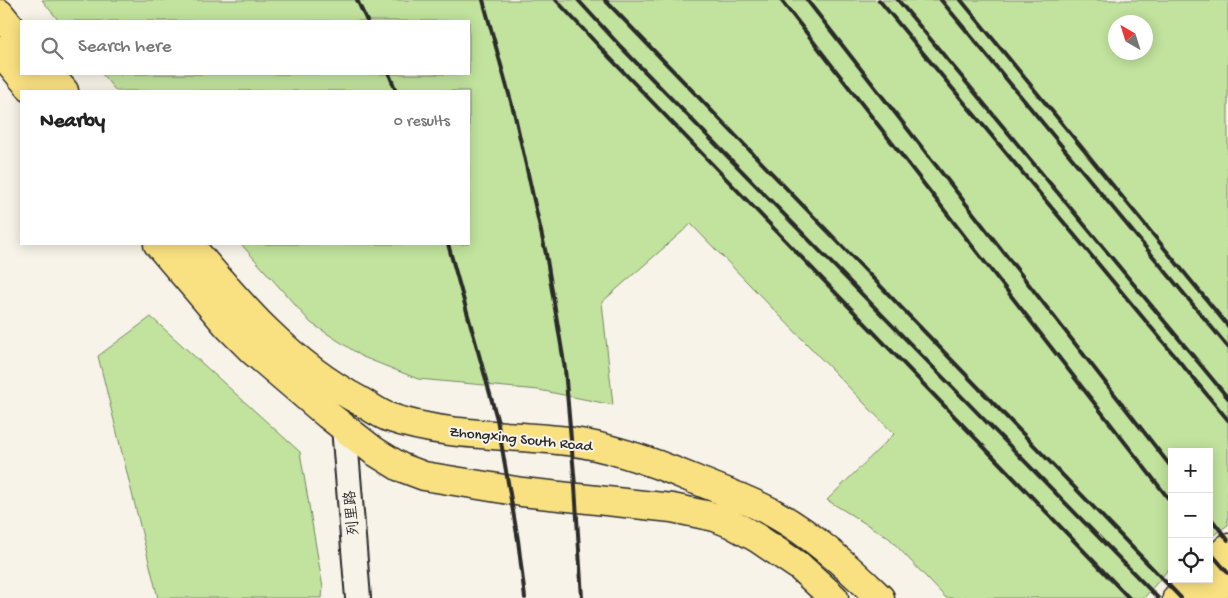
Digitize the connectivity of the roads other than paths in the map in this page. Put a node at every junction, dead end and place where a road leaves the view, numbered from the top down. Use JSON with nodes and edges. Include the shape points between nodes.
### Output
{"nodes":[{"id":1,"x":0,"y":14,"type":"edge"},
{"id":2,"x":20,"y":39,"type":"edge"},
{"id":3,"x":0,"y":51,"type":"edge"},
{"id":4,"x":50,"y":75,"type":"edge"},
{"id":5,"x":32,"y":90,"type":"edge"},
{"id":6,"x":63,"y":90,"type":"edge"},
{"id":7,"x":159,"y":245,"type":"edge"},
{"id":8,"x":190,"y":245,"type":"edge"},
{"id":9,"x":344,"y":427,"type":"junction"},
{"id":10,"x":1228,"y":548,"type":"edge"},
{"id":11,"x":1213,"y":562,"type":"edge"},
{"id":12,"x":1228,"y":579,"type":"edge"},
{"id":13,"x":1191,"y":583,"type":"edge"},
{"id":14,"x":358,"y":598,"type":"edge"},
{"id":15,"x":834,"y":598,"type":"edge"},
{"id":16,"x":880,"y":598,"type":"edge"},
{"id":17,"x":1177,"y":598,"type":"edge"},
{"id":18,"x":1204,"y":598,"type":"edge"}],
"edges":[{"from":1,"to":2,"type":"main road"},
{"from":3,"to":5,"type":"main road"},
{"from":4,"to":6,"type":"main road"},
{"from":7,"to":9,"type":"main road","via":[[233,332]]},
{"from":8,"to":16,"type":"main road","name":"Zhongxing South Road","via":[[244,309],[291,354],[336,388],[386,416],[444,430],[614,449],[662,466],[773,513],[818,543]]},
{"from":9,"to":14,"type":"street","name":"列里路"},
{"from":9,"to":15,"type":"main road","via":[[400,467],[424,476],[522,492],[672,508],[715,517],[757,538],[800,567]]},
{"from":10,"to":11,"type":"main road"},
{"from":12,"to":18,"type":"main road"},
{"from":13,"to":17,"type":"main road"}]}
